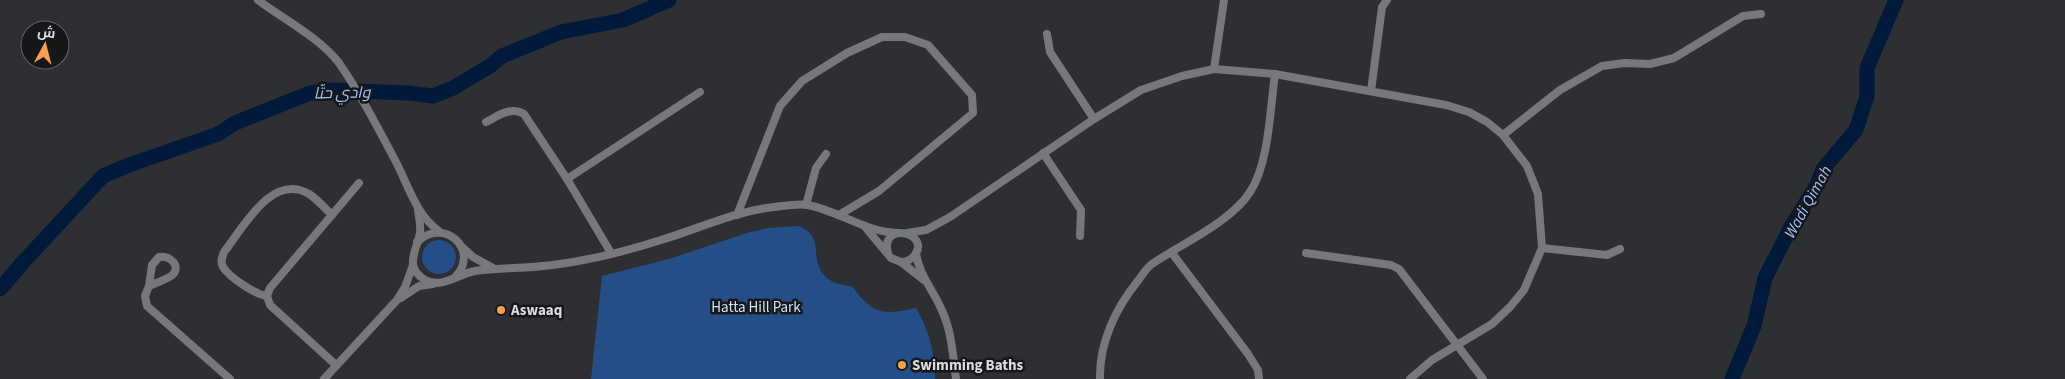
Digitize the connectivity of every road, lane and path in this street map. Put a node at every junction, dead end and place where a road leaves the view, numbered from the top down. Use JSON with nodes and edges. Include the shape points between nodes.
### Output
{"nodes":[{"id":1,"x":258,"y":0,"type":"edge"},
{"id":2,"x":1224,"y":0,"type":"edge"},
{"id":3,"x":1387,"y":0,"type":"edge"},
{"id":4,"x":1761,"y":14,"type":"dead end"},
{"id":5,"x":1047,"y":34,"type":"dead end"},
{"id":6,"x":1214,"y":69,"type":"junction"},
{"id":7,"x":1275,"y":74,"type":"junction"},
{"id":8,"x":1370,"y":91,"type":"junction"},
{"id":9,"x":700,"y":92,"type":"dead end"},
{"id":10,"x":1094,"y":119,"type":"junction"},
{"id":11,"x":486,"y":122,"type":"dead end"},
{"id":12,"x":1504,"y":134,"type":"junction"},
{"id":13,"x":1043,"y":153,"type":"junction"},
{"id":14,"x":826,"y":154,"type":"dead end"},
{"id":15,"x":567,"y":179,"type":"junction"},
{"id":16,"x":359,"y":183,"type":"dead end"},
{"id":17,"x":806,"y":205,"type":"junction"},
{"id":18,"x":418,"y":210,"type":"junction"},
{"id":19,"x":332,"y":215,"type":"junction"},
{"id":20,"x":737,"y":215,"type":"junction"},
{"id":21,"x":839,"y":215,"type":"junction"},
{"id":22,"x":864,"y":226,"type":"junction"},
{"id":23,"x":926,"y":230,"type":"junction"},
{"id":24,"x":440,"y":232,"type":"junction"},
{"id":25,"x":898,"y":233,"type":"junction"},
{"id":26,"x":906,"y":233,"type":"junction"},
{"id":27,"x":1080,"y":236,"type":"dead end"},
{"id":28,"x":417,"y":242,"type":"junction"},
{"id":29,"x":462,"y":247,"type":"junction"},
{"id":30,"x":1542,"y":248,"type":"junction"},
{"id":31,"x":1620,"y":249,"type":"dead end"},
{"id":32,"x":917,"y":250,"type":"junction"},
{"id":33,"x":1306,"y":252,"type":"dead end"},
{"id":34,"x":1172,"y":253,"type":"junction"},
{"id":35,"x":611,"y":254,"type":"junction"},
{"id":36,"x":888,"y":254,"type":"junction"},
{"id":37,"x":900,"y":262,"type":"junction"},
{"id":38,"x":413,"y":265,"type":"junction"},
{"id":39,"x":495,"y":268,"type":"junction"},
{"id":40,"x":455,"y":278,"type":"junction"},
{"id":41,"x":925,"y":281,"type":"junction"},
{"id":42,"x":435,"y":283,"type":"junction"},
{"id":43,"x":149,"y":286,"type":"dead end"},
{"id":44,"x":267,"y":296,"type":"junction"},
{"id":45,"x":397,"y":300,"type":"junction"},
{"id":46,"x":1458,"y":344,"type":"junction"},
{"id":47,"x":336,"y":365,"type":"junction"},
{"id":48,"x":230,"y":379,"type":"edge"},
{"id":49,"x":324,"y":379,"type":"edge"},
{"id":50,"x":956,"y":379,"type":"edge"},
{"id":51,"x":1100,"y":379,"type":"edge"},
{"id":52,"x":1260,"y":379,"type":"edge"},
{"id":53,"x":1410,"y":379,"type":"edge"},
{"id":54,"x":1483,"y":379,"type":"edge"}],
"edges":[{"from":1,"to":18,"type":"street","via":[[326,49],[344,72],[368,109]]},
{"from":2,"to":6,"type":"street"},
{"from":3,"to":8,"type":"street","via":[[1382,7]]},
{"from":4,"to":12,"type":"street","via":[[1743,16],[1674,58],[1650,64],[1602,66],[1560,90]]},
{"from":5,"to":10,"type":"street","via":[[1050,52]]},
{"from":6,"to":7,"type":"street"},
{"from":6,"to":10,"type":"street","via":[[1141,90]]},
{"from":7,"to":8,"type":"street"},
{"from":7,"to":34,"type":"street","via":[[1262,167],[1249,194],[1234,210]]},
{"from":8,"to":12,"type":"street","via":[[1469,112]]},
{"from":9,"to":15,"type":"street"},
{"from":10,"to":13,"type":"street"},
{"from":11,"to":15,"type":"street","via":[[508,110],[524,114]]},
{"from":12,"to":30,"type":"street","via":[[1527,166],[1538,194]]},
{"from":13,"to":23,"type":"street","via":[[950,218]]},
{"from":13,"to":27,"type":"street","via":[[1081,210]]},
{"from":14,"to":17,"type":"street","via":[[816,168]]},
{"from":15,"to":35,"type":"street"},
{"from":16,"to":19,"type":"street"},
{"from":17,"to":20,"type":"street","via":[[773,207]]},
{"from":17,"to":21,"type":"street"},
{"from":18,"to":24,"type":"street"},
{"from":18,"to":28,"type":"street","via":[[420,232]]},
{"from":19,"to":44,"type":"street","via":[[270,288]]},
{"from":19,"to":44,"type":"street","via":[[303,191],[284,189],[267,197],[222,258],[224,269],[256,294]]},
{"from":20,"to":21,"type":"street","via":[[780,106],[802,81],[847,53],[882,38],[905,37],[928,45],[972,95],[973,113],[879,191]]},
{"from":20,"to":35,"type":"street"},
{"from":21,"to":22,"type":"street"},
{"from":22,"to":25,"type":"street"},
{"from":22,"to":36,"type":"street"},
{"from":23,"to":26,"type":"street"},
{"from":23,"to":32,"type":"street"},
{"from":24,"to":28,"type":"street","via":[[430,233]]},
{"from":24,"to":29,"type":"street","via":[[456,239]]},
{"from":25,"to":26,"type":"street"},
{"from":25,"to":36,"type":"street","via":[[888,244]]},
{"from":26,"to":32,"type":"street","via":[[914,238]]},
{"from":28,"to":38,"type":"street"},
{"from":29,"to":39,"type":"street","via":[[485,265]]},
{"from":29,"to":40,"type":"street","via":[[463,266]]},
{"from":30,"to":31,"type":"street","via":[[1608,255]]},
{"from":30,"to":46,"type":"street","via":[[1524,290],[1510,307],[1492,324]]},
{"from":32,"to":37,"type":"street","via":[[910,260]]},
{"from":32,"to":41,"type":"street"},
{"from":33,"to":46,"type":"street","via":[[1399,269]]},
{"from":34,"to":51,"type":"street","via":[[1150,265],[1122,300],[1106,338]]},
{"from":34,"to":52,"type":"street","via":[[1248,354]]},
{"from":35,"to":39,"type":"street","via":[[548,266]]},
{"from":36,"to":37,"type":"street"},
{"from":37,"to":41,"type":"street"},
{"from":38,"to":42,"type":"street","via":[[422,278]]},
{"from":38,"to":45,"type":"street","via":[[406,287]]},
{"from":39,"to":40,"type":"street"},
{"from":40,"to":42,"type":"street"},
{"from":41,"to":50,"type":"street","via":[[944,314]]},
{"from":42,"to":45,"type":"street","via":[[419,286]]},
{"from":43,"to":48,"type":"street","via":[[145,296],[147,306]]},
{"from":44,"to":47,"type":"street","via":[[270,306]]},
{"from":45,"to":47,"type":"street"},
{"from":46,"to":53,"type":"street"},
{"from":46,"to":54,"type":"street"},
{"from":47,"to":49,"type":"street"}]}
